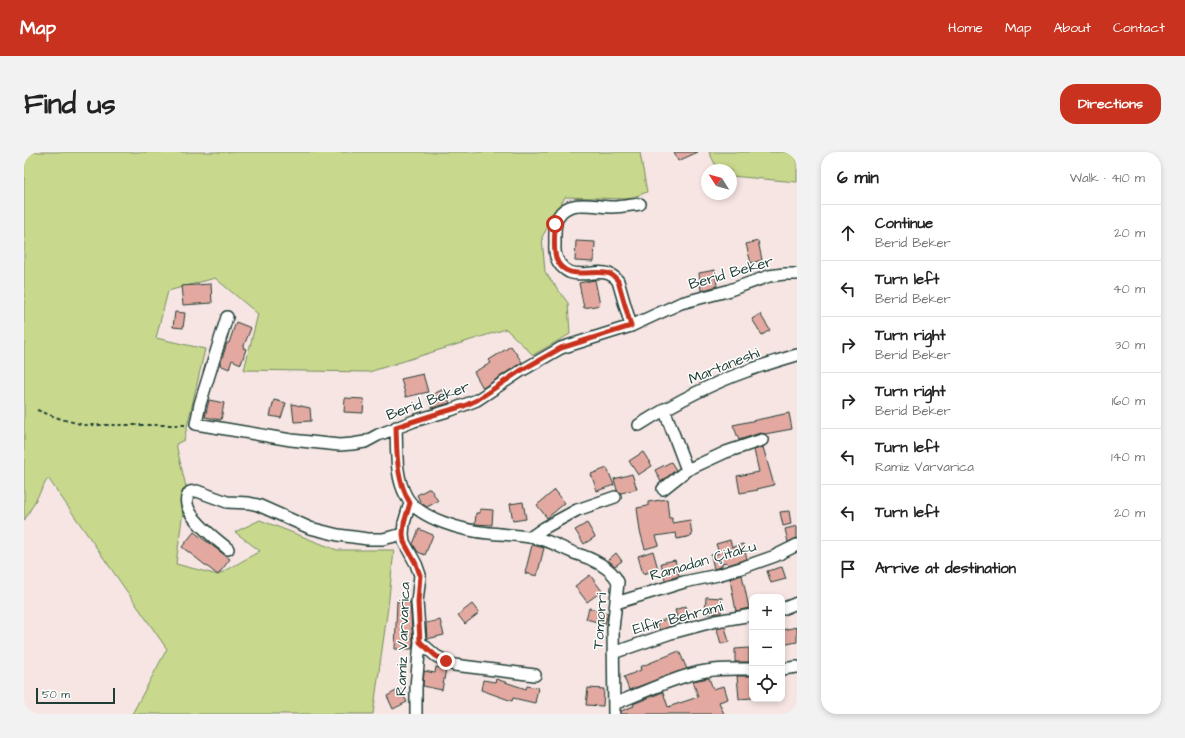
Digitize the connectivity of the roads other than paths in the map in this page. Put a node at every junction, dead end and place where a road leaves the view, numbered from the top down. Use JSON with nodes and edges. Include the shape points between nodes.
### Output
{"nodes":[{"id":1,"x":640,"y":204,"type":"dead end"},
{"id":2,"x":797,"y":274,"type":"edge"},
{"id":3,"x":227,"y":317,"type":"dead end"},
{"id":4,"x":631,"y":326,"type":"junction"},
{"id":5,"x":797,"y":355,"type":"edge"},
{"id":6,"x":664,"y":409,"type":"junction"},
{"id":7,"x":638,"y":425,"type":"dead end"},
{"id":8,"x":396,"y":427,"type":"junction"},
{"id":9,"x":762,"y":440,"type":"dead end"},
{"id":10,"x":687,"y":470,"type":"junction"},
{"id":11,"x":663,"y":489,"type":"dead end"},
{"id":12,"x":615,"y":497,"type":"dead end"},
{"id":13,"x":410,"y":503,"type":"junction"},
{"id":14,"x":403,"y":534,"type":"junction"},
{"id":15,"x":531,"y":537,"type":"junction"},
{"id":16,"x":797,"y":545,"type":"edge"},
{"id":17,"x":228,"y":549,"type":"dead end"},
{"id":18,"x":616,"y":603,"type":"junction"},
{"id":19,"x":797,"y":603,"type":"edge"},
{"id":20,"x":785,"y":607,"type":"edge"},
{"id":21,"x":749,"y":616,"type":"edge"},
{"id":22,"x":420,"y":642,"type":"junction"},
{"id":23,"x":613,"y":653,"type":"junction"},
{"id":24,"x":797,"y":668,"type":"edge"},
{"id":25,"x":749,"y":669,"type":"edge"},
{"id":26,"x":785,"y":669,"type":"edge"},
{"id":27,"x":535,"y":675,"type":"dead end"},
{"id":28,"x":614,"y":709,"type":"edge"},
{"id":29,"x":416,"y":714,"type":"edge"}],
"edges":[{"from":1,"to":4,"type":"street","via":[[612,207],[577,205],[563,211],[555,224],[556,260],[568,271],[576,274],[606,272],[615,277]]},
{"from":2,"to":4,"type":"street","name":"Berid Beker","via":[[769,276],[727,291],[681,303]]},
{"from":3,"to":8,"type":"street","name":"Berid Beker","via":[[196,424],[291,440],[339,444],[365,442]]},
{"from":4,"to":8,"type":"street","name":"Berid Beker","via":[[561,348],[464,406]]},
{"from":5,"to":6,"type":"street","name":"Martaneshi","via":[[746,371]]},
{"from":6,"to":7,"type":"street","name":"Martaneshi"},
{"from":6,"to":10,"type":"street"},
{"from":8,"to":13,"type":"street","via":[[399,473],[402,488]]},
{"from":9,"to":10,"type":"street","via":[[726,452]]},
{"from":10,"to":11,"type":"street"},
{"from":12,"to":15,"type":"street","via":[[577,510]]},
{"from":13,"to":14,"type":"street"},
{"from":13,"to":15,"type":"street","name":"Tomorri","via":[[431,517],[457,526],[488,533]]},
{"from":14,"to":17,"type":"street","via":[[382,539],[338,535],[310,528],[258,505],[227,502],[197,491],[190,492],[186,505],[191,514]]},
{"from":14,"to":22,"type":"street","name":"Ramiz Varvarica","via":[[404,542],[420,575]]},
{"from":15,"to":18,"type":"street","name":"Tomorri","via":[[586,557],[616,576]]},
{"from":16,"to":18,"type":"street","name":"Ramadan Çitaku","via":[[741,568]]},
{"from":18,"to":23,"type":"street","name":"Tomorri"},
{"from":19,"to":20,"type":"street"},
{"from":21,"to":23,"type":"street","name":"Elfir Behrami","via":[[671,633]]},
{"from":22,"to":27,"type":"street","via":[[436,656],[454,665]]},
{"from":22,"to":29,"type":"street","name":"Ramiz Varvarica"},
{"from":23,"to":28,"type":"street","name":"Tomorri"},
{"from":24,"to":26,"type":"street"},
{"from":25,"to":28,"type":"street","via":[[723,669],[688,676]]}]}
